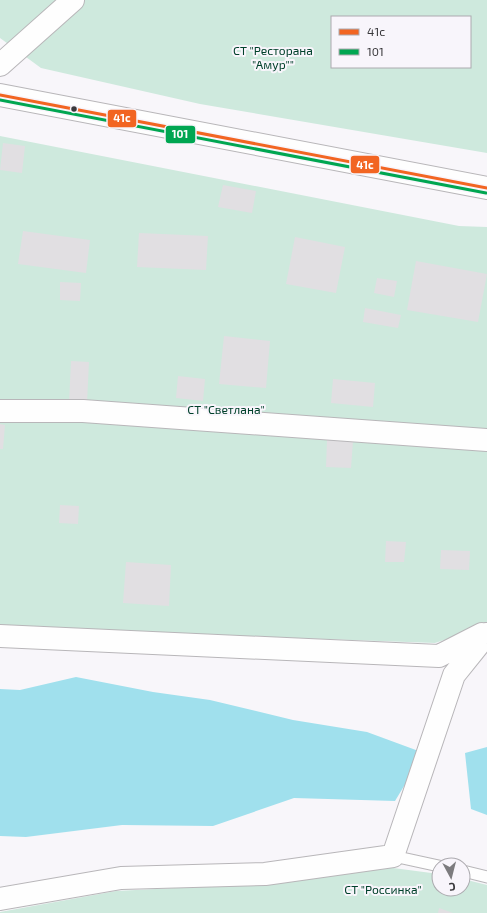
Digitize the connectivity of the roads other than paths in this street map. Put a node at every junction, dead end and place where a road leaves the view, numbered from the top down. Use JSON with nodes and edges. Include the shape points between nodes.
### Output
{"nodes":[{"id":1,"x":73,"y":0,"type":"edge"},
{"id":2,"x":0,"y":65,"type":"edge"},
{"id":3,"x":0,"y":95,"type":"edge"},
{"id":4,"x":487,"y":188,"type":"edge"},
{"id":5,"x":0,"y":411,"type":"edge"},
{"id":6,"x":487,"y":440,"type":"edge"},
{"id":7,"x":487,"y":633,"type":"edge"},
{"id":8,"x":0,"y":636,"type":"edge"},
{"id":9,"x":393,"y":856,"type":"junction"},
{"id":10,"x":431,"y":864,"type":"edge"},
{"id":11,"x":471,"y":873,"type":"edge"},
{"id":12,"x":487,"y":876,"type":"edge"},
{"id":13,"x":0,"y":899,"type":"edge"}],
"edges":[{"from":1,"to":2,"type":"street"},
{"from":3,"to":4,"type":"street"},
{"from":5,"to":6,"type":"street","via":[[84,411]]},
{"from":7,"to":8,"type":"street","via":[[439,656]]},
{"from":7,"to":9,"type":"street","via":[[454,675]]},
{"from":9,"to":10,"type":"lane"},
{"from":9,"to":13,"type":"street","via":[[264,874],[121,878]]},
{"from":11,"to":12,"type":"lane"}]}
